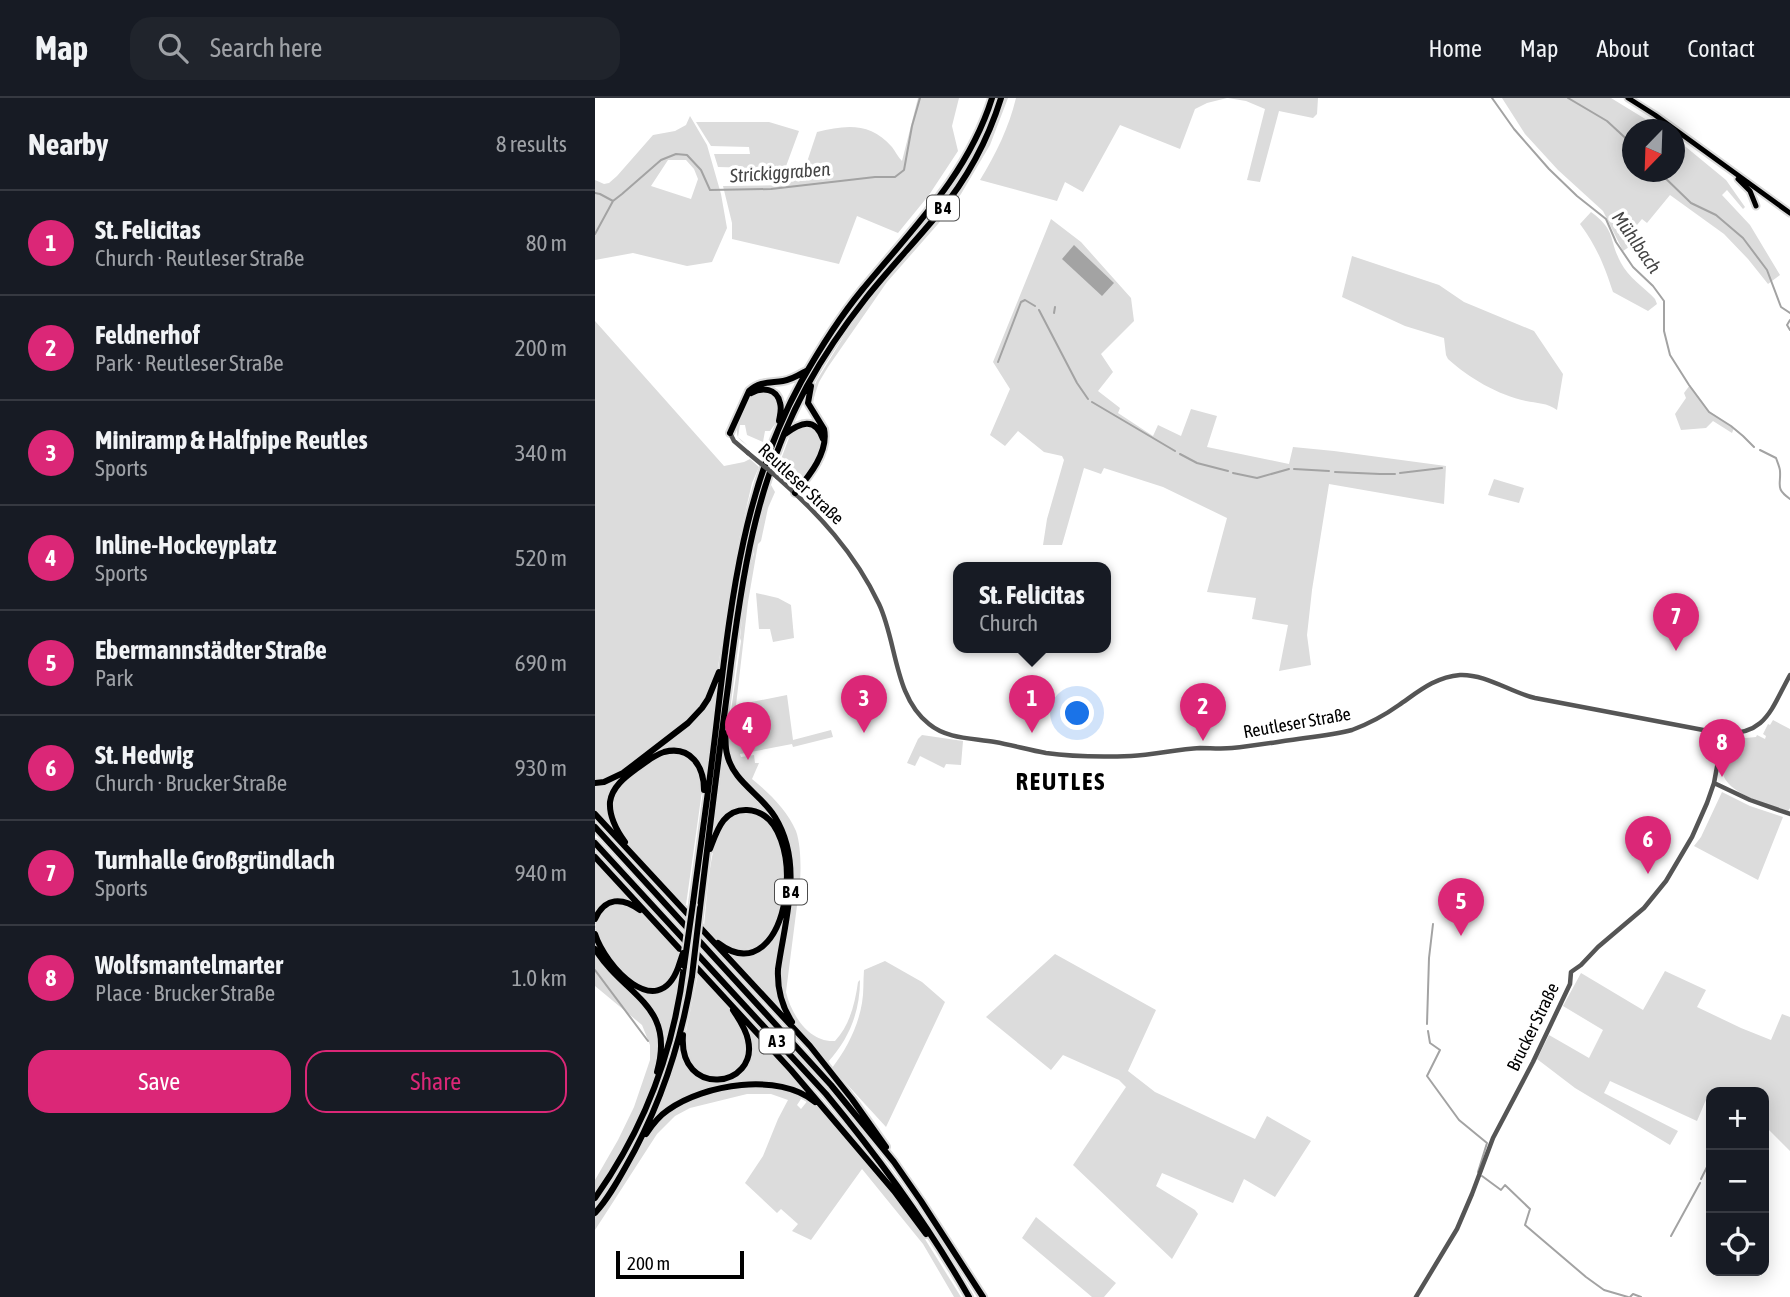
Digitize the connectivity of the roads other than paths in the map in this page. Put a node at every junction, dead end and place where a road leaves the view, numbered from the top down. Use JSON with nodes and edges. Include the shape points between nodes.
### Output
{"nodes":[{"id":1,"x":992,"y":98,"type":"edge"},
{"id":2,"x":1001,"y":98,"type":"edge"},
{"id":3,"x":1628,"y":98,"type":"edge"},
{"id":4,"x":1726,"y":167,"type":"junction"},
{"id":5,"x":1756,"y":206,"type":"dead end"},
{"id":6,"x":1790,"y":214,"type":"edge"},
{"id":7,"x":811,"y":371,"type":"junction"},
{"id":8,"x":745,"y":400,"type":"junction"},
{"id":9,"x":730,"y":433,"type":"joint"},
{"id":10,"x":780,"y":434,"type":"junction"},
{"id":11,"x":824,"y":443,"type":"junction"},
{"id":12,"x":795,"y":493,"type":"junction"},
{"id":13,"x":723,"y":662,"type":"junction"},
{"id":14,"x":1790,"y":675,"type":"edge"},
{"id":15,"x":724,"y":717,"type":"junction"},
{"id":16,"x":1723,"y":733,"type":"junction"},
{"id":17,"x":595,"y":783,"type":"edge"},
{"id":18,"x":1714,"y":783,"type":"junction"},
{"id":19,"x":595,"y":814,"type":"edge"},
{"id":20,"x":1790,"y":814,"type":"edge"},
{"id":21,"x":595,"y":827,"type":"edge"},
{"id":22,"x":703,"y":827,"type":"junction"},
{"id":23,"x":595,"y":843,"type":"edge"},
{"id":24,"x":595,"y":857,"type":"edge"},
{"id":25,"x":706,"y":861,"type":"junction"},
{"id":26,"x":646,"y":869,"type":"junction"},
{"id":27,"x":696,"y":905,"type":"junction"},
{"id":28,"x":595,"y":919,"type":"edge"},
{"id":29,"x":657,"y":924,"type":"junction"},
{"id":30,"x":700,"y":928,"type":"junction"},
{"id":31,"x":595,"y":934,"type":"edge"},
{"id":32,"x":595,"y":949,"type":"edge"},
{"id":33,"x":681,"y":967,"type":"junction"},
{"id":34,"x":722,"y":994,"type":"junction"},
{"id":35,"x":685,"y":1016,"type":"junction"},
{"id":36,"x":810,"y":1046,"type":"junction"},
{"id":37,"x":648,"y":1104,"type":"junction"},
{"id":38,"x":842,"y":1129,"type":"junction"},
{"id":39,"x":632,"y":1156,"type":"junction"},
{"id":40,"x":894,"y":1162,"type":"junction"},
{"id":41,"x":596,"y":1197,"type":"edge"},
{"id":42,"x":595,"y":1213,"type":"edge"},
{"id":43,"x":942,"y":1252,"type":"junction"},
{"id":44,"x":969,"y":1297,"type":"edge"},
{"id":45,"x":983,"y":1297,"type":"edge"},
{"id":46,"x":1416,"y":1297,"type":"edge"}],
"edges":[{"from":1,"to":7,"type":"highway","number":"B 4","via":[[972,148],[952,181],[848,307]]},
{"from":2,"to":7,"type":"highway","number":"B 4","via":[[984,143],[959,185]]},
{"from":3,"to":4,"type":"main road"},
{"from":4,"to":5,"type":"main road","via":[[1750,191]]},
{"from":4,"to":6,"type":"main road"},
{"from":7,"to":8,"type":"highway","via":[[787,381],[760,384]]},
{"from":7,"to":10,"type":"highway","number":"B 4"},
{"from":7,"to":11,"type":"highway","number":"B 4","via":[[808,403],[824,429]]},
{"from":8,"to":9,"type":"highway"},
{"from":8,"to":10,"type":"highway","number":"B 4","via":[[758,390],[775,394],[781,408]]},
{"from":9,"to":12,"type":"street","name":"Reutleser Straße","bridge":true},
{"from":10,"to":11,"type":"highway","via":[[807,423],[819,430]]},
{"from":10,"to":13,"type":"highway","number":"B 4","via":[[747,520]]},
{"from":10,"to":15,"type":"highway","number":"B 4","via":[[752,534]]},
{"from":11,"to":12,"type":"highway","via":[[820,457]]},
{"from":12,"to":16,"type":"street","name":"Reutleser Straße","via":[[831,530],[871,587],[890,630],[912,705],[930,725],[954,736],[1086,755],[1237,748],[1351,730],[1431,683],[1460,675],[1529,697]]},
{"from":13,"to":17,"type":"highway","via":[[708,699],[688,723],[623,773]]},
{"from":13,"to":22,"type":"highway","number":"B 4"},
{"from":14,"to":16,"type":"street","via":[[1759,725]]},
{"from":15,"to":25,"type":"highway","number":"B 4"},
{"from":15,"to":36,"type":"highway","number":"B 4","via":[[732,768],[772,811],[787,845],[791,888],[778,988],[786,1013]]},
{"from":16,"to":18,"type":"street","name":"Brucker Straße"},
{"from":18,"to":20,"type":"street"},
{"from":18,"to":46,"type":"street","name":"Brucker Straße","via":[[1692,836],[1661,887],[1638,914],[1571,972],[1570,984],[1493,1138],[1461,1220]]},
{"from":19,"to":26,"type":"highway"},
{"from":21,"to":40,"type":"highway","number":"A 3","via":[[831,1085]]},
{"from":22,"to":26,"type":"highway","number":"B 4","via":[[704,780],[695,761],[675,751],[648,760],[621,782],[610,803],[616,828]]},
{"from":22,"to":27,"type":"highway","number":"B 4"},
{"from":23,"to":43,"type":"highway","number":"A 3","via":[[826,1094]]},
{"from":24,"to":29,"type":"highway"},
{"from":25,"to":27,"type":"highway","number":"B 4"},
{"from":25,"to":30,"type":"highway","via":[[723,820],[737,811],[752,810],[767,817],[776,831],[786,882],[776,928],[759,948],[731,951]]},
{"from":26,"to":30,"type":"highway"},
{"from":27,"to":33,"type":"highway","number":"B 4","bridge":true},
{"from":27,"to":35,"type":"highway","number":"B 4","bridge":true},
{"from":28,"to":29,"type":"highway","via":[[604,906],[619,901],[633,905]]},
{"from":29,"to":34,"type":"highway"},
{"from":30,"to":36,"type":"highway"},
{"from":31,"to":33,"type":"highway","via":[[612,965],[640,988],[664,988]]},
{"from":32,"to":37,"type":"highway","number":"B 4","via":[[658,1024],[661,1053]]},
{"from":33,"to":37,"type":"highway","number":"B 4","via":[[681,999]]},
{"from":34,"to":35,"type":"highway","number":"B 4","via":[[748,1041],[748,1058],[738,1073],[713,1080],[692,1069],[682,1048]]},
{"from":34,"to":38,"type":"highway","number":"A 3"},
{"from":35,"to":39,"type":"highway","number":"B 4","via":[[663,1087]]},
{"from":36,"to":40,"type":"highway","via":[[871,1124]]},
{"from":37,"to":41,"type":"highway","number":"B 4"},
{"from":38,"to":39,"type":"highway","number":"A 3","via":[[799,1091],[751,1084],[692,1097],[670,1109]]},
{"from":38,"to":43,"type":"highway","number":"A 3"},
{"from":39,"to":42,"type":"highway","number":"B 4"},
{"from":40,"to":45,"type":"highway","number":"A 3"},
{"from":43,"to":44,"type":"highway","number":"A 3"}]}
